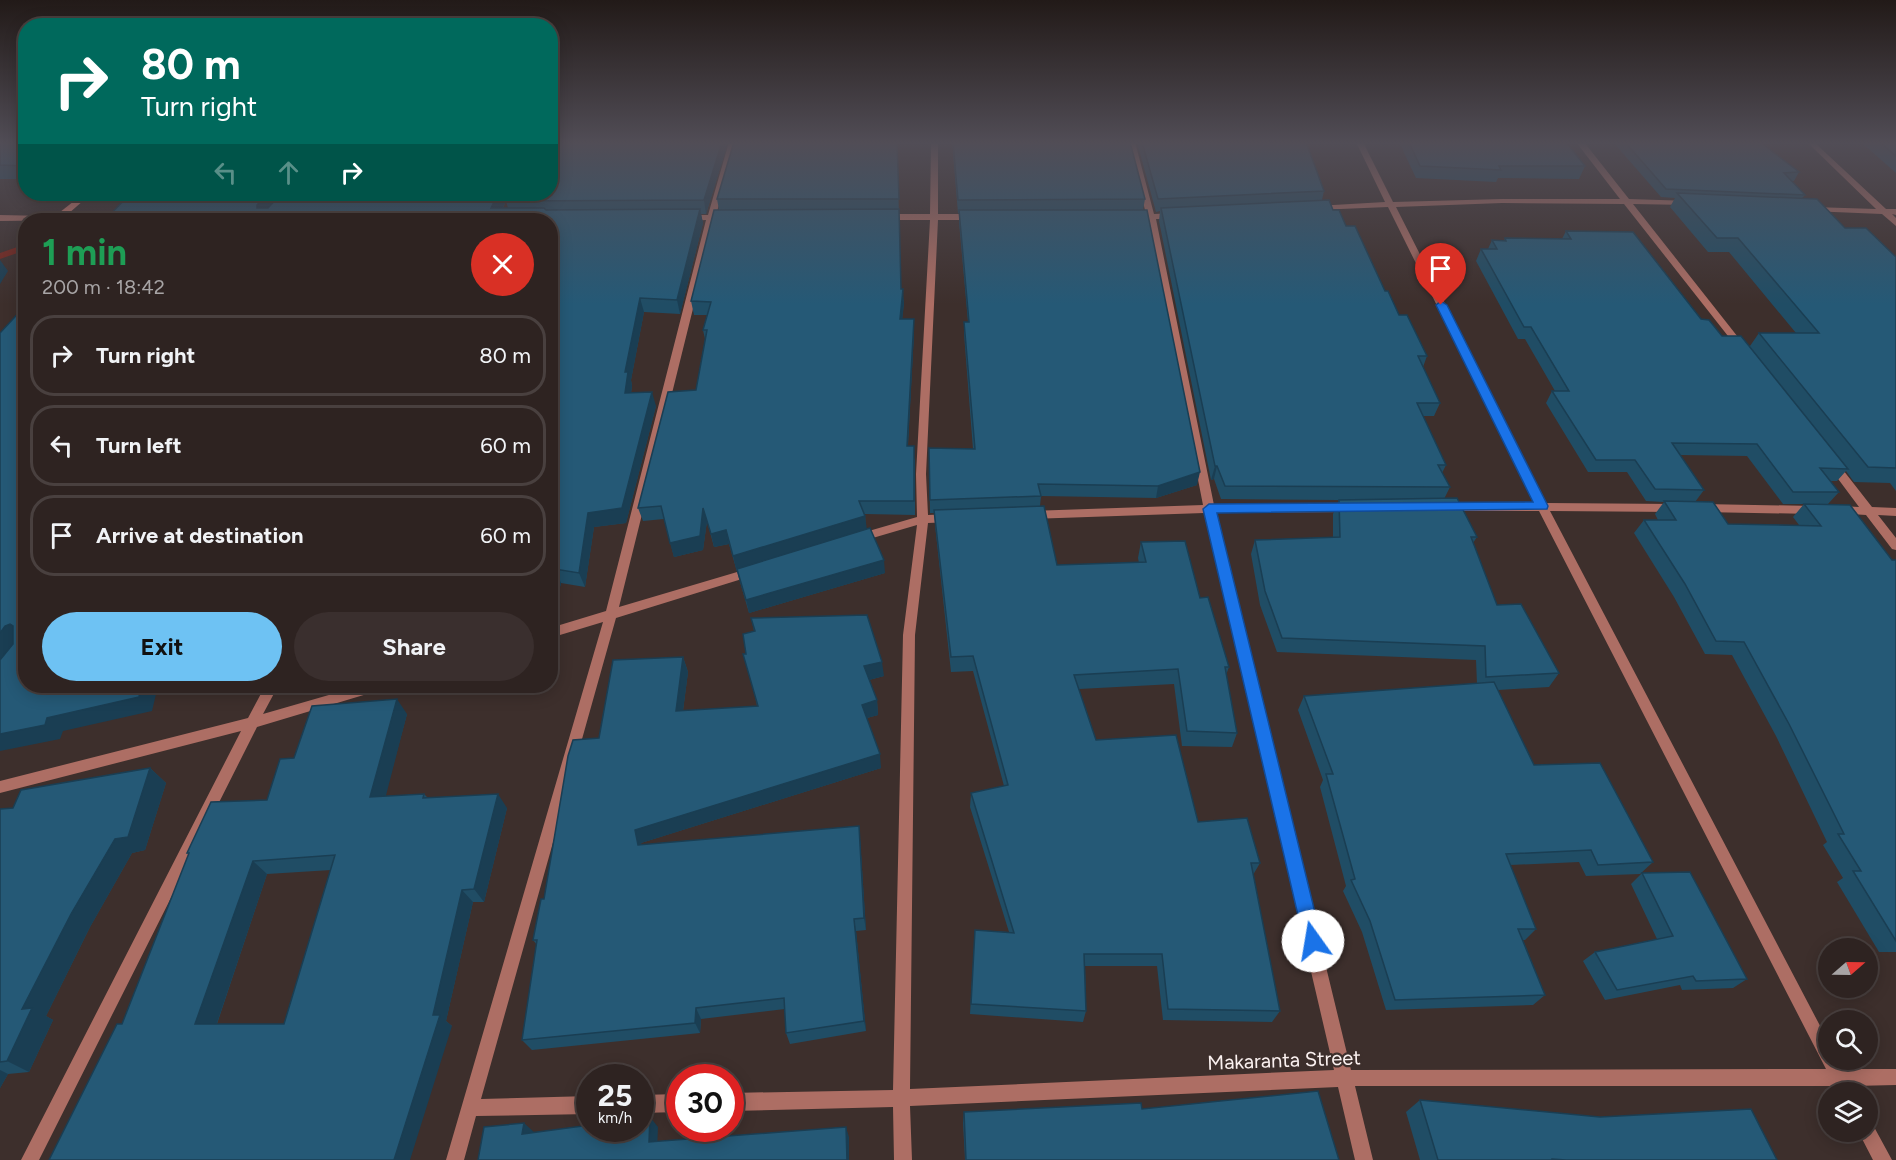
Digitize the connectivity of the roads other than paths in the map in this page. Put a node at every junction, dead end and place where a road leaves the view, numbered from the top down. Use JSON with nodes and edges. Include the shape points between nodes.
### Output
{"nodes":[{"id":1,"x":717,"y":196,"type":"edge"},
{"id":2,"x":934,"y":196,"type":"edge"},
{"id":3,"x":1146,"y":196,"type":"edge"},
{"id":4,"x":1387,"y":196,"type":"edge"},
{"id":5,"x":1625,"y":196,"type":"edge"},
{"id":6,"x":1867,"y":196,"type":"edge"},
{"id":7,"x":1628,"y":200,"type":"junction"},
{"id":8,"x":79,"y":201,"type":"edge"},
{"id":9,"x":1391,"y":204,"type":"junction"},
{"id":10,"x":1698,"y":204,"type":"edge"},
{"id":11,"x":1311,"y":208,"type":"edge"},
{"id":12,"x":1802,"y":208,"type":"edge"},
{"id":13,"x":1884,"y":212,"type":"junction"},
{"id":14,"x":1896,"y":212,"type":"edge"},
{"id":15,"x":64,"y":213,"type":"edge"},
{"id":16,"x":1185,"y":215,"type":"edge"},
{"id":17,"x":934,"y":216,"type":"junction"},
{"id":18,"x":735,"y":217,"type":"edge"},
{"id":19,"x":875,"y":217,"type":"edge"},
{"id":20,"x":979,"y":217,"type":"edge"},
{"id":21,"x":1128,"y":217,"type":"edge"},
{"id":22,"x":1151,"y":217,"type":"junction"},
{"id":23,"x":0,"y":218,"type":"edge"},
{"id":24,"x":18,"y":218,"type":"edge"},
{"id":25,"x":676,"y":218,"type":"edge"},
{"id":26,"x":711,"y":218,"type":"junction"},
{"id":27,"x":1896,"y":223,"type":"edge"},
{"id":28,"x":1751,"y":360,"type":"edge"},
{"id":29,"x":1824,"y":454,"type":"edge"},
{"id":30,"x":1542,"y":506,"type":"junction"},
{"id":31,"x":1435,"y":507,"type":"edge"},
{"id":32,"x":1364,"y":508,"type":"edge"},
{"id":33,"x":1209,"y":509,"type":"junction"},
{"id":34,"x":1868,"y":510,"type":"junction"},
{"id":35,"x":1896,"y":512,"type":"edge"},
{"id":36,"x":1018,"y":516,"type":"edge"},
{"id":37,"x":959,"y":518,"type":"edge"},
{"id":38,"x":923,"y":519,"type":"junction"},
{"id":39,"x":845,"y":543,"type":"edge"},
{"id":40,"x":1896,"y":546,"type":"edge"},
{"id":41,"x":767,"y":567,"type":"edge"},
{"id":42,"x":611,"y":614,"type":"junction"},
{"id":43,"x":558,"y":631,"type":"edge"},
{"id":44,"x":267,"y":693,"type":"edge"},
{"id":45,"x":353,"y":693,"type":"edge"},
{"id":46,"x":252,"y":723,"type":"junction"},
{"id":47,"x":0,"y":787,"type":"edge"},
{"id":48,"x":1818,"y":1037,"type":"edge"},
{"id":49,"x":1896,"y":1077,"type":"edge"},
{"id":50,"x":1345,"y":1078,"type":"junction"},
{"id":51,"x":1863,"y":1082,"type":"edge"},
{"id":52,"x":1818,"y":1085,"type":"edge"},
{"id":53,"x":901,"y":1098,"type":"junction"},
{"id":54,"x":744,"y":1102,"type":"edge"},
{"id":55,"x":576,"y":1105,"type":"edge"},
{"id":56,"x":469,"y":1108,"type":"junction"},
{"id":57,"x":1873,"y":1142,"type":"edge"},
{"id":58,"x":30,"y":1160,"type":"edge"},
{"id":59,"x":455,"y":1160,"type":"edge"},
{"id":60,"x":903,"y":1160,"type":"edge"},
{"id":61,"x":1364,"y":1160,"type":"edge"},
{"id":62,"x":1882,"y":1160,"type":"edge"}],
"edges":[{"from":1,"to":26,"type":"street"},
{"from":2,"to":17,"type":"street"},
{"from":3,"to":22,"type":"street"},
{"from":4,"to":9,"type":"street"},
{"from":5,"to":7,"type":"street"},
{"from":6,"to":13,"type":"street"},
{"from":7,"to":9,"type":"street"},
{"from":7,"to":10,"type":"street"},
{"from":7,"to":28,"type":"street"},
{"from":8,"to":15,"type":"street"},
{"from":9,"to":11,"type":"street"},
{"from":9,"to":30,"type":"street"},
{"from":12,"to":13,"type":"street"},
{"from":13,"to":14,"type":"street"},
{"from":13,"to":27,"type":"street"},
{"from":16,"to":22,"type":"street"},
{"from":17,"to":19,"type":"street"},
{"from":17,"to":20,"type":"street"},
{"from":17,"to":38,"type":"street","via":[[921,474]]},
{"from":18,"to":26,"type":"street"},
{"from":21,"to":22,"type":"street"},
{"from":22,"to":33,"type":"street"},
{"from":23,"to":24,"type":"street"},
{"from":25,"to":26,"type":"street"},
{"from":26,"to":42,"type":"street"},
{"from":29,"to":34,"type":"street"},
{"from":30,"to":31,"type":"street"},
{"from":30,"to":34,"type":"street"},
{"from":30,"to":48,"type":"street"},
{"from":32,"to":33,"type":"street"},
{"from":33,"to":36,"type":"street"},
{"from":33,"to":50,"type":"street"},
{"from":34,"to":35,"type":"street"},
{"from":34,"to":40,"type":"street"},
{"from":37,"to":38,"type":"street"},
{"from":38,"to":39,"type":"street"},
{"from":38,"to":53,"type":"street","via":[[909,635]]},
{"from":41,"to":42,"type":"street"},
{"from":42,"to":43,"type":"street"},
{"from":42,"to":56,"type":"street"},
{"from":44,"to":46,"type":"street"},
{"from":45,"to":46,"type":"street"},
{"from":46,"to":47,"type":"street"},
{"from":46,"to":58,"type":"street"},
{"from":49,"to":51,"type":"street","name":"Makaranta Street"},
{"from":50,"to":52,"type":"street","name":"Makaranta Street"},
{"from":50,"to":53,"type":"street","name":"Makaranta Street"},
{"from":50,"to":61,"type":"street"},
{"from":53,"to":54,"type":"street","name":"Makaranta Street"},
{"from":53,"to":60,"type":"street"},
{"from":55,"to":56,"type":"street"},
{"from":56,"to":59,"type":"street"},
{"from":57,"to":62,"type":"street"}]}
